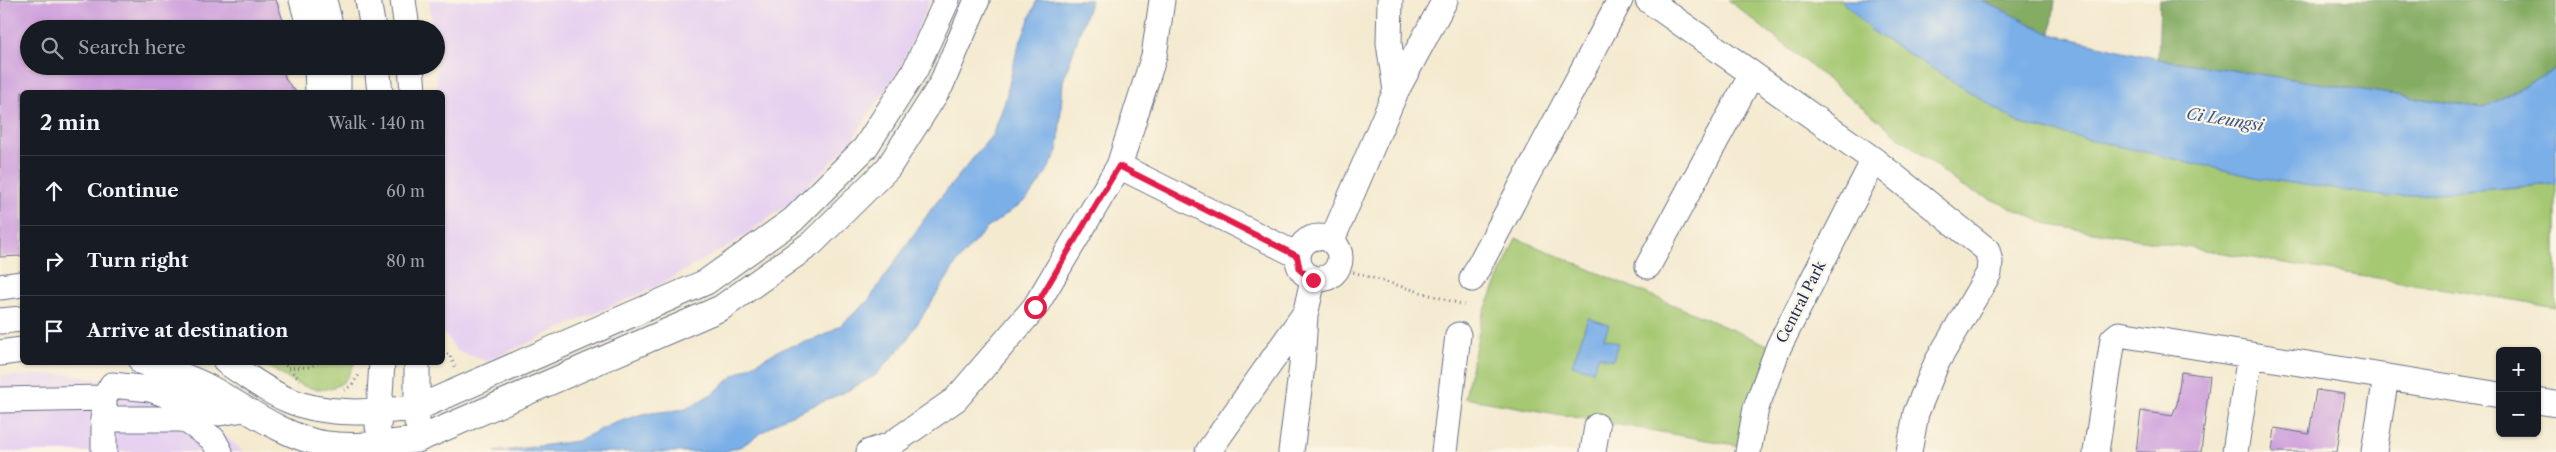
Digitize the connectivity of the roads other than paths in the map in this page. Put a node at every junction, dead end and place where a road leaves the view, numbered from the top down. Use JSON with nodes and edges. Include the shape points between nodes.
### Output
{"nodes":[{"id":1,"x":302,"y":0,"type":"edge"},
{"id":2,"x":324,"y":0,"type":"edge"},
{"id":3,"x":368,"y":0,"type":"edge"},
{"id":4,"x":403,"y":0,"type":"edge"},
{"id":5,"x":946,"y":0,"type":"edge"},
{"id":6,"x":977,"y":0,"type":"edge"},
{"id":7,"x":1162,"y":0,"type":"edge"},
{"id":8,"x":1390,"y":0,"type":"edge"},
{"id":9,"x":1445,"y":0,"type":"edge"},
{"id":10,"x":1620,"y":0,"type":"edge"},
{"id":11,"x":1648,"y":0,"type":"edge"},
{"id":12,"x":308,"y":20,"type":"edge"},
{"id":13,"x":329,"y":20,"type":"edge"},
{"id":14,"x":371,"y":20,"type":"edge"},
{"id":15,"x":406,"y":20,"type":"edge"},
{"id":16,"x":1752,"y":74,"type":"junction"},
{"id":17,"x":317,"y":75,"type":"edge"},
{"id":18,"x":338,"y":75,"type":"edge"},
{"id":19,"x":378,"y":75,"type":"edge"},
{"id":20,"x":412,"y":75,"type":"edge"},
{"id":21,"x":318,"y":90,"type":"edge"},
{"id":22,"x":338,"y":90,"type":"edge"},
{"id":23,"x":380,"y":90,"type":"edge"},
{"id":24,"x":413,"y":90,"type":"edge"},
{"id":25,"x":1396,"y":90,"type":"junction"},
{"id":26,"x":1874,"y":160,"type":"junction"},
{"id":27,"x":1119,"y":166,"type":"junction"},
{"id":28,"x":1332,"y":240,"type":"junction"},
{"id":29,"x":1297,"y":256,"type":"junction"},
{"id":30,"x":1648,"y":266,"type":"dead end"},
{"id":31,"x":1472,"y":279,"type":"road end"},
{"id":32,"x":1313,"y":280,"type":"junction"},
{"id":33,"x":20,"y":284,"type":"edge"},
{"id":34,"x":0,"y":287,"type":"edge"},
{"id":35,"x":1305,"y":315,"type":"junction"},
{"id":36,"x":20,"y":319,"type":"edge"},
{"id":37,"x":0,"y":321,"type":"edge"},
{"id":38,"x":1458,"y":335,"type":"road end"},
{"id":39,"x":20,"y":350,"type":"edge"},
{"id":40,"x":0,"y":353,"type":"edge"},
{"id":41,"x":2250,"y":355,"type":"junction"},
{"id":42,"x":152,"y":365,"type":"edge"},
{"id":43,"x":231,"y":365,"type":"edge"},
{"id":44,"x":417,"y":365,"type":"edge"},
{"id":45,"x":372,"y":366,"type":"edge"},
{"id":46,"x":2386,"y":377,"type":"junction"},
{"id":47,"x":2496,"y":394,"type":"edge"},
{"id":48,"x":0,"y":400,"type":"edge"},
{"id":49,"x":2541,"y":402,"type":"edge"},
{"id":50,"x":2556,"y":404,"type":"edge"},
{"id":51,"x":104,"y":408,"type":"junction"},
{"id":52,"x":416,"y":408,"type":"junction"},
{"id":53,"x":244,"y":409,"type":"junction"},
{"id":54,"x":377,"y":412,"type":"junction"},
{"id":55,"x":1596,"y":426,"type":"dead end"},
{"id":56,"x":417,"y":446,"type":"edge"},
{"id":57,"x":378,"y":448,"type":"edge"},
{"id":58,"x":104,"y":452,"type":"edge"},
{"id":59,"x":220,"y":452,"type":"edge"},
{"id":60,"x":869,"y":452,"type":"edge"},
{"id":61,"x":1208,"y":452,"type":"edge"},
{"id":62,"x":1290,"y":452,"type":"edge"},
{"id":63,"x":1444,"y":452,"type":"edge"},
{"id":64,"x":1593,"y":452,"type":"edge"},
{"id":65,"x":1748,"y":452,"type":"edge"},
{"id":66,"x":1909,"y":452,"type":"edge"},
{"id":67,"x":2096,"y":452,"type":"edge"},
{"id":68,"x":2235,"y":452,"type":"edge"},
{"id":69,"x":2374,"y":452,"type":"edge"}],
"edges":[{"from":1,"to":12,"type":"street"},
{"from":2,"to":13,"type":"street"},
{"from":3,"to":14,"type":"street"},
{"from":4,"to":15,"type":"street"},
{"from":5,"to":52,"type":"street","via":[[915,70],[864,148],[793,220],[706,282]]},
{"from":6,"to":56,"type":"street","via":[[941,85],[888,168],[812,243],[721,308]]},
{"from":7,"to":27,"type":"street","via":[[1154,56]]},
{"from":8,"to":25,"type":"street","via":[[1389,43]]},
{"from":9,"to":25,"type":"street"},
{"from":10,"to":31,"type":"street"},
{"from":11,"to":16,"type":"street"},
{"from":16,"to":26,"type":"street"},
{"from":16,"to":30,"type":"street"},
{"from":17,"to":21,"type":"street"},
{"from":18,"to":22,"type":"street"},
{"from":19,"to":23,"type":"street"},
{"from":20,"to":24,"type":"street"},
{"from":25,"to":28,"type":"street"},
{"from":26,"to":65,"type":"street","name":"Central Park","via":[[1779,346],[1756,408]]},
{"from":26,"to":66,"type":"street","via":[[1987,250],[1990,262],[1989,274],[1937,362],[1916,413]]},
{"from":27,"to":29,"type":"street"},
{"from":27,"to":60,"type":"street","via":[[1035,307],[956,399],[890,445]]},
{"from":28,"to":29,"type":"street","via":[[1317,236],[1303,242]]},
{"from":28,"to":32,"type":"street","via":[[1340,253],[1339,268],[1328,278]]},
{"from":29,"to":32,"type":"street","via":[[1300,270]]},
{"from":32,"to":35,"type":"street"},
{"from":33,"to":34,"type":"street"},
{"from":35,"to":61,"type":"street"},
{"from":35,"to":62,"type":"street","via":[[1302,366]]},
{"from":36,"to":37,"type":"street"},
{"from":38,"to":63,"type":"street"},
{"from":39,"to":40,"type":"street"},
{"from":41,"to":46,"type":"street"},
{"from":41,"to":67,"type":"street","via":[[2119,334],[2114,336]]},
{"from":41,"to":68,"type":"street"},
{"from":42,"to":53,"type":"street","via":[[208,387]]},
{"from":43,"to":54,"type":"street","via":[[288,400],[326,410]]},
{"from":44,"to":52,"type":"street"},
{"from":45,"to":54,"type":"street"},
{"from":46,"to":47,"type":"street"},
{"from":46,"to":69,"type":"street"},
{"from":48,"to":51,"type":"street"},
{"from":49,"to":50,"type":"street"},
{"from":51,"to":53,"type":"street","via":[[112,385],[120,385],[150,389],[219,414]]},
{"from":51,"to":58,"type":"street"},
{"from":51,"to":59,"type":"street","via":[[184,419],[213,439]]},
{"from":52,"to":54,"type":"street"},
{"from":52,"to":56,"type":"street"},
{"from":53,"to":57,"type":"street","via":[[278,428],[325,444]]},
{"from":54,"to":57,"type":"street"},
{"from":55,"to":64,"type":"street"},
{"from":56,"to":57,"type":"street"}]}
